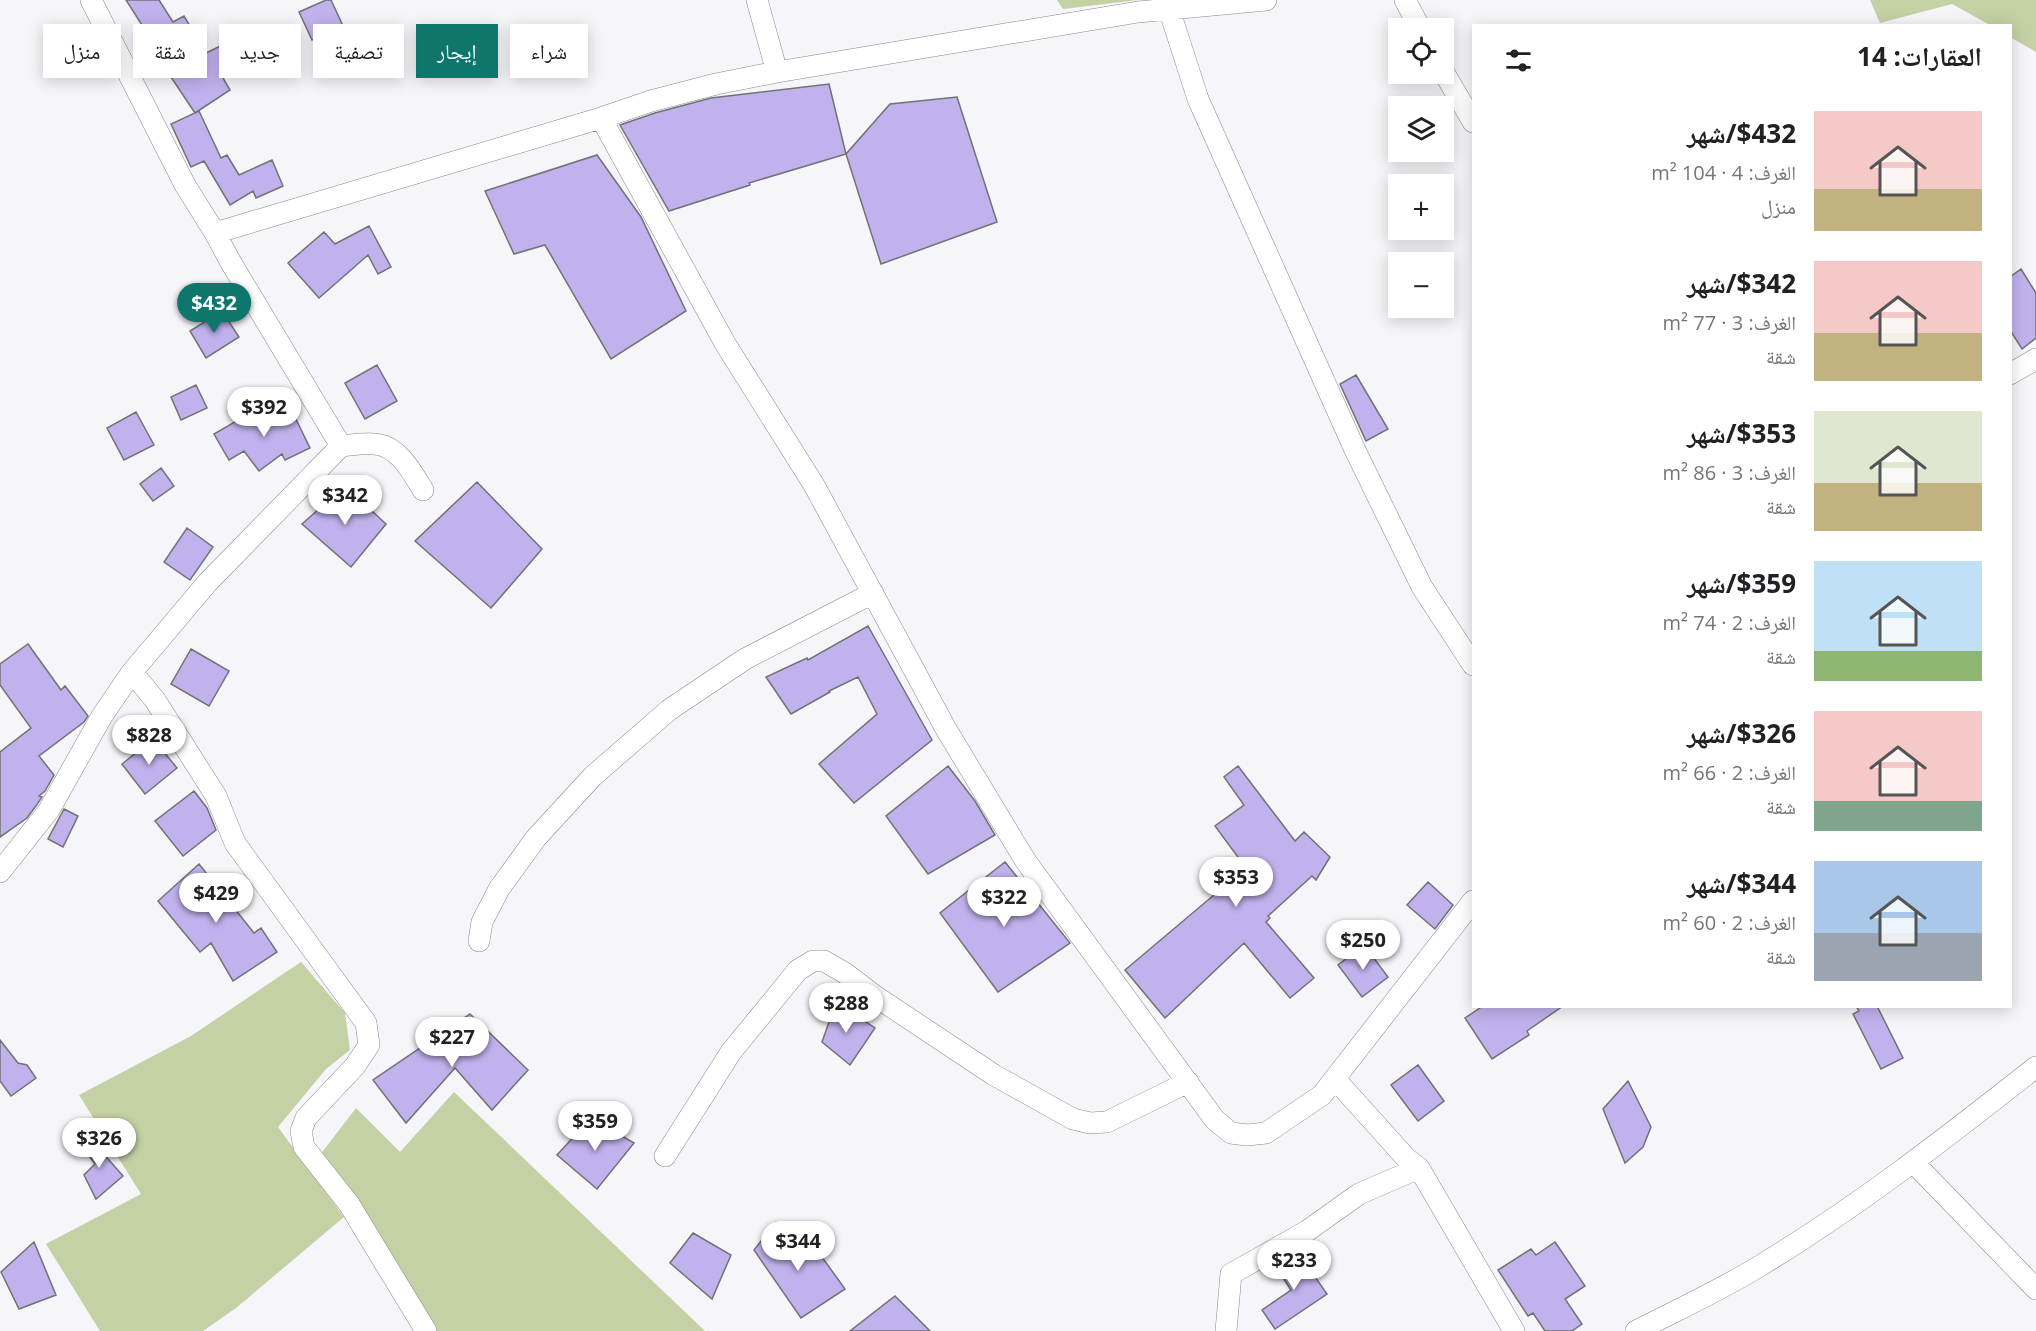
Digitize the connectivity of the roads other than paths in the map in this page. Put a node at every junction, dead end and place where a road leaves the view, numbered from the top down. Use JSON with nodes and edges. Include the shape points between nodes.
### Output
{"nodes":[{"id":1,"x":91,"y":0,"type":"edge"},
{"id":2,"x":757,"y":0,"type":"edge"},
{"id":3,"x":1266,"y":0,"type":"edge"},
{"id":4,"x":1405,"y":0,"type":"edge"},
{"id":5,"x":1169,"y":9,"type":"junction"},
{"id":6,"x":1415,"y":18,"type":"edge"},
{"id":7,"x":777,"y":72,"type":"junction"},
{"id":8,"x":1451,"y":84,"type":"edge"},
{"id":9,"x":601,"y":118,"type":"junction"},
{"id":10,"x":1472,"y":120,"type":"edge"},
{"id":11,"x":215,"y":233,"type":"junction"},
{"id":12,"x":2036,"y":359,"type":"edge"},
{"id":13,"x":2012,"y":373,"type":"edge"},
{"id":14,"x":341,"y":446,"type":"junction"},
{"id":15,"x":423,"y":490,"type":"dead end"},
{"id":16,"x":873,"y":593,"type":"junction"},
{"id":17,"x":1472,"y":663,"type":"edge"},
{"id":18,"x":132,"y":672,"type":"junction"},
{"id":19,"x":0,"y":872,"type":"edge"},
{"id":20,"x":1472,"y":902,"type":"edge"},
{"id":21,"x":479,"y":941,"type":"dead end"},
{"id":22,"x":2036,"y":1067,"type":"edge"},
{"id":23,"x":1335,"y":1079,"type":"junction"},
{"id":24,"x":1188,"y":1082,"type":"junction"},
{"id":25,"x":665,"y":1156,"type":"dead end"},
{"id":26,"x":1914,"y":1163,"type":"junction"},
{"id":27,"x":1419,"y":1168,"type":"junction"},
{"id":28,"x":2036,"y":1289,"type":"edge"},
{"id":29,"x":426,"y":1331,"type":"edge"},
{"id":30,"x":1226,"y":1331,"type":"edge"},
{"id":31,"x":1514,"y":1331,"type":"edge"},
{"id":32,"x":1636,"y":1331,"type":"edge"}],
"edges":[{"from":1,"to":11,"type":"street","via":[[185,185]]},
{"from":2,"to":7,"type":"street"},
{"from":3,"to":5,"type":"street"},
{"from":4,"to":6,"type":"street"},
{"from":5,"to":7,"type":"street"},
{"from":5,"to":17,"type":"street","via":[[1198,99],[1355,450],[1422,587]]},
{"from":7,"to":9,"type":"street","via":[[673,95]]},
{"from":8,"to":10,"type":"street"},
{"from":9,"to":11,"type":"street"},
{"from":9,"to":16,"type":"street","via":[[726,345],[814,484]]},
{"from":11,"to":14,"type":"street"},
{"from":12,"to":13,"type":"street"},
{"from":14,"to":15,"type":"street","via":[[376,444],[390,448],[408,466]]},
{"from":14,"to":18,"type":"street","via":[[208,582]]},
{"from":16,"to":21,"type":"street","via":[[745,659],[669,710],[601,769],[536,838],[499,889],[483,922]]},
{"from":16,"to":24,"type":"street","via":[[946,729],[1024,860]]},
{"from":18,"to":19,"type":"street","via":[[102,716],[49,810]]},
{"from":18,"to":29,"type":"street","via":[[155,700],[216,796],[234,843],[366,1023],[369,1045],[355,1066],[306,1118],[301,1131],[304,1147],[349,1204]]},
{"from":20,"to":23,"type":"street"},
{"from":22,"to":26,"type":"street"},
{"from":23,"to":24,"type":"street","via":[[1322,1095],[1266,1133],[1247,1136],[1231,1133],[1215,1120]]},
{"from":23,"to":27,"type":"street"},
{"from":24,"to":25,"type":"street","via":[[1107,1122],[1073,1119],[994,1075],[845,973],[824,961],[813,961],[798,970],[731,1052]]},
{"from":26,"to":28,"type":"street"},
{"from":26,"to":32,"type":"street","via":[[1757,1268]]},
{"from":27,"to":30,"type":"street","via":[[1359,1194],[1307,1231],[1231,1274]]},
{"from":27,"to":31,"type":"street"}]}
